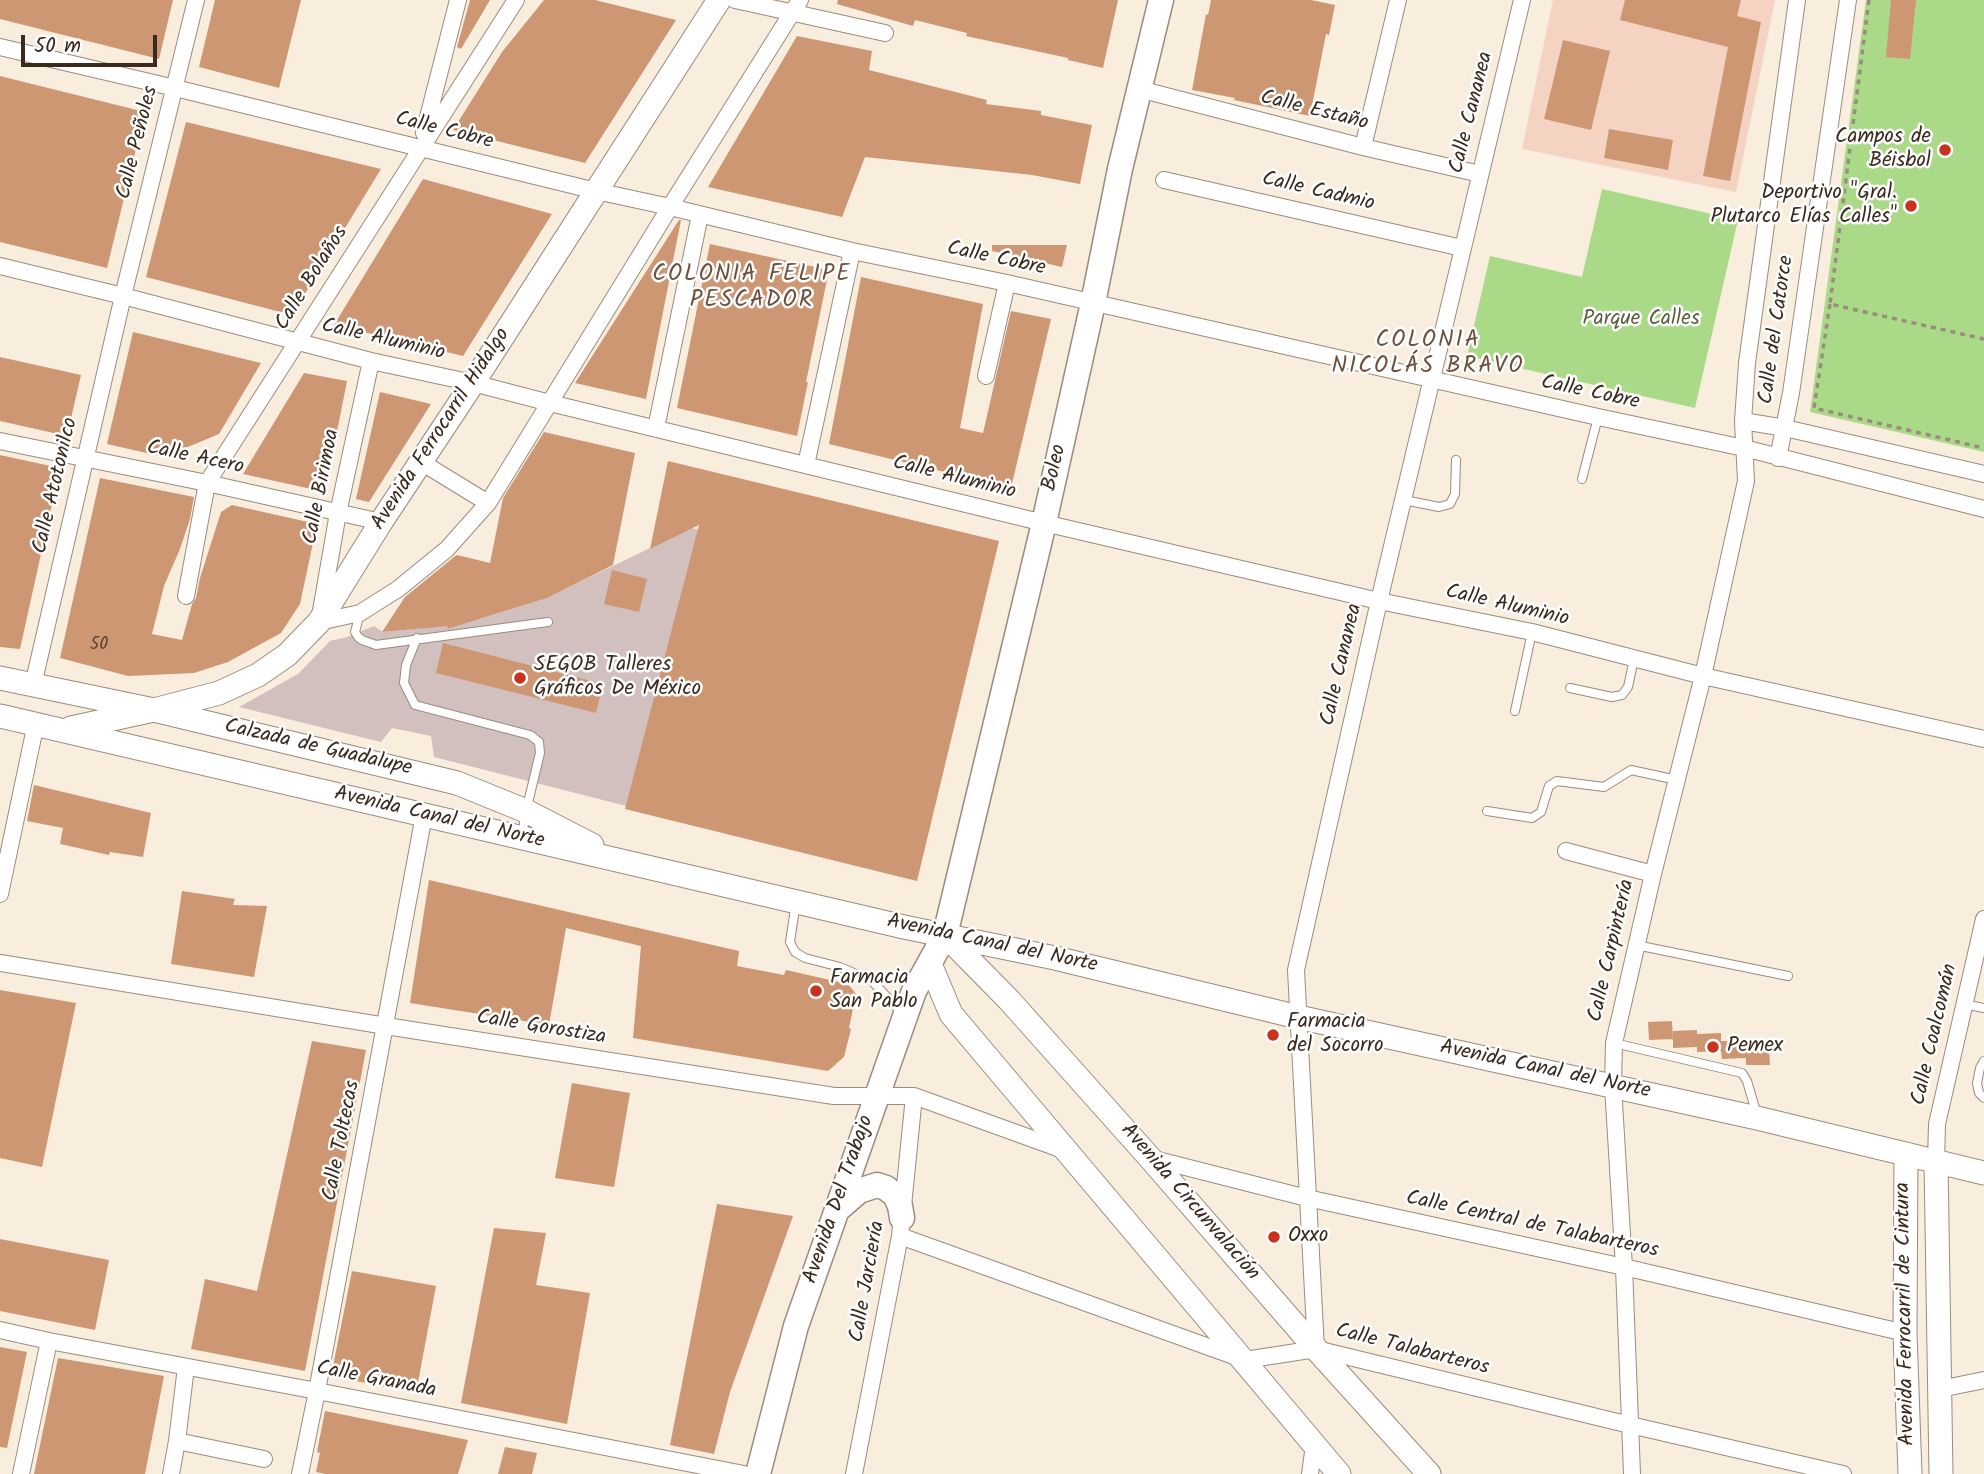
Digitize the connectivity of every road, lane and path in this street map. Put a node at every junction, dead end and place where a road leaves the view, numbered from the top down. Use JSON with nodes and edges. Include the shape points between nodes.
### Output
{"nodes":[{"id":1,"x":196,"y":0,"type":"edge"},
{"id":2,"x":458,"y":0,"type":"edge"},
{"id":3,"x":516,"y":0,"type":"edge"},
{"id":4,"x":719,"y":0,"type":"edge"},
{"id":5,"x":735,"y":0,"type":"edge"},
{"id":6,"x":1161,"y":0,"type":"edge"},
{"id":7,"x":1398,"y":0,"type":"edge"},
{"id":8,"x":1522,"y":0,"type":"edge"},
{"id":9,"x":1797,"y":0,"type":"edge"},
{"id":10,"x":1848,"y":0,"type":"edge"},
{"id":11,"x":1869,"y":0,"type":"edge"},
{"id":12,"x":797,"y":6,"type":"edge"},
{"id":13,"x":885,"y":33,"type":"dead end"},
{"id":14,"x":0,"y":47,"type":"edge"},
{"id":15,"x":175,"y":88,"type":"junction"},
{"id":16,"x":1139,"y":89,"type":"junction"},
{"id":17,"x":1363,"y":147,"type":"junction"},
{"id":18,"x":420,"y":148,"type":"junction"},
{"id":19,"x":1480,"y":174,"type":"junction"},
{"id":20,"x":1164,"y":180,"type":"dead end"},
{"id":21,"x":596,"y":191,"type":"junction"},
{"id":22,"x":670,"y":207,"type":"junction"},
{"id":23,"x":701,"y":215,"type":"junction"},
{"id":24,"x":1462,"y":248,"type":"junction"},
{"id":25,"x":852,"y":251,"type":"junction"},
{"id":26,"x":0,"y":266,"type":"edge"},
{"id":27,"x":1007,"y":283,"type":"junction"},
{"id":28,"x":123,"y":296,"type":"junction"},
{"id":29,"x":1093,"y":303,"type":"junction"},
{"id":30,"x":1830,"y":304,"type":"junction"},
{"id":31,"x":1984,"y":339,"type":"edge"},
{"id":32,"x":298,"y":342,"type":"junction"},
{"id":33,"x":371,"y":361,"type":"junction"},
{"id":34,"x":986,"y":376,"type":"dead end"},
{"id":35,"x":1432,"y":380,"type":"junction"},
{"id":36,"x":472,"y":383,"type":"junction"},
{"id":37,"x":550,"y":403,"type":"junction"},
{"id":38,"x":1598,"y":417,"type":"junction"},
{"id":39,"x":1743,"y":421,"type":"junction"},
{"id":40,"x":656,"y":428,"type":"junction"},
{"id":41,"x":1785,"y":428,"type":"junction"},
{"id":42,"x":0,"y":441,"type":"edge"},
{"id":43,"x":1744,"y":448,"type":"junction"},
{"id":44,"x":1984,"y":448,"type":"edge"},
{"id":45,"x":85,"y":457,"type":"junction"},
{"id":46,"x":1778,"y":458,"type":"junction"},
{"id":47,"x":1456,"y":460,"type":"dead end"},
{"id":48,"x":421,"y":462,"type":"junction"},
{"id":49,"x":806,"y":465,"type":"junction"},
{"id":50,"x":1984,"y":474,"type":"edge"},
{"id":51,"x":1583,"y":479,"type":"dead end"},
{"id":52,"x":207,"y":483,"type":"junction"},
{"id":53,"x":1405,"y":500,"type":"junction"},
{"id":54,"x":488,"y":503,"type":"junction"},
{"id":55,"x":1984,"y":509,"type":"edge"},
{"id":56,"x":338,"y":513,"type":"junction"},
{"id":57,"x":381,"y":522,"type":"junction"},
{"id":58,"x":1044,"y":523,"type":"junction"},
{"id":59,"x":186,"y":596,"type":"dead end"},
{"id":60,"x":1379,"y":601,"type":"junction"},
{"id":61,"x":360,"y":614,"type":"junction"},
{"id":62,"x":319,"y":622,"type":"junction"},
{"id":63,"x":548,"y":622,"type":"dead end"},
{"id":64,"x":1532,"y":632,"type":"junction"},
{"id":65,"x":418,"y":638,"type":"junction"},
{"id":66,"x":1634,"y":659,"type":"junction"},
{"id":67,"x":1703,"y":676,"type":"junction"},
{"id":68,"x":0,"y":678,"type":"edge"},
{"id":69,"x":33,"y":685,"type":"junction"},
{"id":70,"x":1570,"y":688,"type":"dead end"},
{"id":71,"x":155,"y":710,"type":"junction"},
{"id":72,"x":1515,"y":711,"type":"dead end"},
{"id":73,"x":0,"y":716,"type":"edge"},
{"id":74,"x":36,"y":723,"type":"junction"},
{"id":75,"x":64,"y":730,"type":"junction"},
{"id":76,"x":1984,"y":739,"type":"edge"},
{"id":77,"x":1677,"y":780,"type":"junction"},
{"id":78,"x":526,"y":811,"type":"junction"},
{"id":79,"x":1488,"y":811,"type":"dead end"},
{"id":80,"x":424,"y":815,"type":"junction"},
{"id":81,"x":521,"y":838,"type":"junction"},
{"id":82,"x":1566,"y":851,"type":"dead end"},
{"id":83,"x":622,"y":861,"type":"junction"},
{"id":84,"x":1653,"y":874,"type":"junction"},
{"id":85,"x":0,"y":894,"type":"edge"},
{"id":86,"x":796,"y":901,"type":"junction"},
{"id":87,"x":1984,"y":919,"type":"edge"},
{"id":88,"x":945,"y":935,"type":"junction"},
{"id":89,"x":1636,"y":945,"type":"junction"},
{"id":90,"x":0,"y":963,"type":"edge"},
{"id":91,"x":930,"y":964,"type":"junction"},
{"id":92,"x":1788,"y":976,"type":"dead end"},
{"id":93,"x":1964,"y":1004,"type":"junction"},
{"id":94,"x":1984,"y":1008,"type":"edge"},
{"id":95,"x":905,"y":1016,"type":"junction"},
{"id":96,"x":1298,"y":1017,"type":"junction"},
{"id":97,"x":386,"y":1026,"type":"junction"},
{"id":98,"x":1614,"y":1043,"type":"junction"},
{"id":99,"x":1984,"y":1061,"type":"edge"},
{"id":100,"x":1613,"y":1086,"type":"junction"},
{"id":101,"x":914,"y":1096,"type":"junction"},
{"id":102,"x":876,"y":1097,"type":"junction"},
{"id":103,"x":1984,"y":1098,"type":"edge"},
{"id":104,"x":1757,"y":1118,"type":"junction"},
{"id":105,"x":1069,"y":1152,"type":"junction"},
{"id":106,"x":1906,"y":1154,"type":"junction"},
{"id":107,"x":1150,"y":1158,"type":"junction"},
{"id":108,"x":1936,"y":1161,"type":"junction"},
{"id":109,"x":1984,"y":1173,"type":"edge"},
{"id":110,"x":1307,"y":1198,"type":"junction"},
{"id":111,"x":836,"y":1210,"type":"junction"},
{"id":112,"x":901,"y":1227,"type":"junction"},
{"id":113,"x":1624,"y":1267,"type":"junction"},
{"id":114,"x":0,"y":1330,"type":"edge"},
{"id":115,"x":1905,"y":1333,"type":"junction"},
{"id":116,"x":49,"y":1341,"type":"junction"},
{"id":117,"x":1316,"y":1349,"type":"junction"},
{"id":118,"x":1245,"y":1360,"type":"junction"},
{"id":119,"x":186,"y":1367,"type":"junction"},
{"id":120,"x":1984,"y":1380,"type":"edge"},
{"id":121,"x":1940,"y":1389,"type":"junction"},
{"id":122,"x":317,"y":1391,"type":"junction"},
{"id":123,"x":1630,"y":1425,"type":"junction"},
{"id":124,"x":177,"y":1441,"type":"junction"},
{"id":125,"x":1314,"y":1445,"type":"junction"},
{"id":126,"x":264,"y":1458,"type":"dead end"},
{"id":127,"x":21,"y":1474,"type":"edge"},
{"id":128,"x":171,"y":1474,"type":"edge"},
{"id":129,"x":300,"y":1474,"type":"edge"},
{"id":130,"x":744,"y":1474,"type":"edge"},
{"id":131,"x":758,"y":1474,"type":"edge"},
{"id":132,"x":854,"y":1474,"type":"edge"},
{"id":133,"x":1310,"y":1474,"type":"edge"},
{"id":134,"x":1339,"y":1474,"type":"edge"},
{"id":135,"x":1429,"y":1474,"type":"edge"},
{"id":136,"x":1632,"y":1474,"type":"edge"},
{"id":137,"x":1843,"y":1474,"type":"edge"},
{"id":138,"x":1910,"y":1474,"type":"edge"},
{"id":139,"x":1941,"y":1474,"type":"edge"}],
"edges":[{"from":1,"to":15,"type":"street","name":"Calle Peñoles"},
{"from":2,"to":18,"type":"street"},
{"from":3,"to":18,"type":"street","name":"Calle Bolaños"},
{"from":4,"to":21,"type":"main road","name":"Avenida Ferrocarril Hidalgo"},
{"from":5,"to":12,"type":"street"},
{"from":6,"to":16,"type":"main road","name":"Boleo"},
{"from":7,"to":17,"type":"street"},
{"from":8,"to":19,"type":"street","name":"Calle Cananea"},
{"from":9,"to":39,"type":"street","name":"Calle del Catorce"},
{"from":10,"to":41,"type":"street","name":"Calle del Catorce"},
{"from":11,"to":30,"type":"path"},
{"from":12,"to":13,"type":"street"},
{"from":12,"to":22,"type":"street"},
{"from":14,"to":15,"type":"street","name":"Calle Cobre"},
{"from":15,"to":18,"type":"street","name":"Calle Cobre"},
{"from":15,"to":28,"type":"street","name":"Calle Peñoles"},
{"from":16,"to":17,"type":"street","name":"Calle Estaño"},
{"from":16,"to":29,"type":"main road","name":"Boleo"},
{"from":17,"to":19,"type":"street","name":"Calle Estaño"},
{"from":18,"to":21,"type":"street","name":"Calle Cobre"},
{"from":18,"to":32,"type":"street","name":"Calle Bolaños"},
{"from":19,"to":24,"type":"street","name":"Calle Cananea"},
{"from":20,"to":24,"type":"street","name":"Calle Cadmio"},
{"from":21,"to":22,"type":"street","name":"Calle Cobre"},
{"from":21,"to":36,"type":"main road","name":"Avenida Ferrocarril Hidalgo"},
{"from":22,"to":23,"type":"street","name":"Calle Cobre"},
{"from":22,"to":37,"type":"street"},
{"from":23,"to":25,"type":"street","name":"Calle Cobre"},
{"from":23,"to":40,"type":"street"},
{"from":24,"to":35,"type":"street","name":"Calle Cananea"},
{"from":25,"to":27,"type":"street","name":"Calle Cobre"},
{"from":25,"to":49,"type":"street"},
{"from":26,"to":28,"type":"street","name":"Calle Aluminio"},
{"from":27,"to":29,"type":"street","name":"Calle Cobre"},
{"from":27,"to":34,"type":"street"},
{"from":28,"to":32,"type":"street","name":"Calle Aluminio"},
{"from":28,"to":45,"type":"street","name":"Calle Atotonilco"},
{"from":29,"to":35,"type":"street","name":"Calle Cobre"},
{"from":29,"to":58,"type":"main road","name":"Boleo"},
{"from":30,"to":31,"type":"path"},
{"from":30,"to":44,"type":"path","via":[[1814,408]]},
{"from":32,"to":33,"type":"street","name":"Calle Aluminio"},
{"from":32,"to":52,"type":"street","name":"Calle Bolaños"},
{"from":33,"to":36,"type":"street","name":"Calle Aluminio"},
{"from":33,"to":56,"type":"street","name":"Calle Birimoa"},
{"from":35,"to":38,"type":"street","name":"Calle Cobre"},
{"from":35,"to":53,"type":"street","name":"Calle Cananea"},
{"from":36,"to":37,"type":"street","name":"Calle Aluminio"},
{"from":36,"to":48,"type":"main road","name":"Avenida Ferrocarril Hidalgo"},
{"from":37,"to":40,"type":"street","name":"Calle Aluminio"},
{"from":37,"to":54,"type":"street"},
{"from":38,"to":43,"type":"street","name":"Calle Cobre"},
{"from":38,"to":51,"type":"lane"},
{"from":39,"to":41,"type":"street"},
{"from":39,"to":43,"type":"street","name":"Calle del Catorce"},
{"from":40,"to":49,"type":"street","name":"Calle Aluminio"},
{"from":41,"to":46,"type":"street","name":"Calle del Catorce"},
{"from":41,"to":50,"type":"street"},
{"from":42,"to":45,"type":"street","name":"Calle Acero"},
{"from":43,"to":46,"type":"street","name":"Calle Cobre"},
{"from":43,"to":67,"type":"street","name":"Calle Carpintería","via":[[1746,481]]},
{"from":45,"to":52,"type":"street","name":"Calle Acero"},
{"from":45,"to":69,"type":"street","name":"Calle Atotonilco"},
{"from":46,"to":55,"type":"street","name":"Calle Cobre"},
{"from":47,"to":53,"type":"lane","via":[[1455,494],[1450,504],[1439,507]]},
{"from":48,"to":54,"type":"street"},
{"from":48,"to":57,"type":"main road","name":"Avenida Ferrocarril Hidalgo"},
{"from":49,"to":58,"type":"street","name":"Calle Aluminio"},
{"from":52,"to":56,"type":"street","name":"Calle Acero"},
{"from":52,"to":59,"type":"street","name":"Calle Bolaños"},
{"from":53,"to":60,"type":"street","name":"Calle Cananea"},
{"from":54,"to":61,"type":"street","via":[[447,550]]},
{"from":56,"to":57,"type":"street","name":"Calle Acero"},
{"from":56,"to":62,"type":"street","name":"Calle Birimoa"},
{"from":57,"to":62,"type":"main road","name":"Avenida Ferrocarril Hidalgo"},
{"from":58,"to":60,"type":"street","name":"Calle Aluminio"},
{"from":58,"to":88,"type":"main road","name":"Boleo"},
{"from":60,"to":64,"type":"street","name":"Calle Aluminio"},
{"from":60,"to":96,"type":"street","name":"Calle Cananea","via":[[1296,970]]},
{"from":61,"to":62,"type":"street"},
{"from":61,"to":65,"type":"lane","via":[[355,632],[362,640],[376,645]]},
{"from":62,"to":71,"type":"main road","name":"Avenida Ferrocarril Hidalgo","via":[[287,655],[258,675],[219,693]]},
{"from":63,"to":65,"type":"lane"},
{"from":64,"to":66,"type":"street","name":"Calle Aluminio"},
{"from":64,"to":72,"type":"lane"},
{"from":65,"to":78,"type":"lane","via":[[404,683],[415,705],[530,735],[539,742]]},
{"from":66,"to":67,"type":"street","name":"Calle Aluminio"},
{"from":66,"to":70,"type":"lane","via":[[1622,695]]},
{"from":67,"to":76,"type":"street","name":"Calle Aluminio"},
{"from":67,"to":77,"type":"street","name":"Calle Carpintería"},
{"from":68,"to":69,"type":"main road","name":"Calzada de Guadalupe"},
{"from":69,"to":71,"type":"main road","name":"Calzada de Guadalupe"},
{"from":71,"to":75,"type":"main road","name":"Avenida Ferrocarril Hidalgo"},
{"from":71,"to":78,"type":"main road","name":"Calzada de Guadalupe","via":[[457,783]]},
{"from":73,"to":74,"type":"main road","name":"Avenida Canal del Norte"},
{"from":74,"to":75,"type":"main road","name":"Avenida Canal del Norte"},
{"from":74,"to":85,"type":"street"},
{"from":75,"to":80,"type":"main road","name":"Avenida Canal del Norte"},
{"from":77,"to":79,"type":"lane","via":[[1631,771],[1604,787],[1557,781],[1549,786],[1541,812],[1532,818]]},
{"from":77,"to":84,"type":"street","name":"Calle Carpintería"},
{"from":78,"to":81,"type":"lane"},
{"from":78,"to":83,"type":"main road","name":"Calzada de Guadalupe"},
{"from":80,"to":81,"type":"main road","name":"Avenida Canal del Norte"},
{"from":80,"to":97,"type":"street","name":"Calle Toltecas"},
{"from":81,"to":83,"type":"main road","name":"Avenida Canal del Norte"},
{"from":82,"to":84,"type":"street"},
{"from":83,"to":86,"type":"main road","name":"Avenida Canal del Norte"},
{"from":84,"to":89,"type":"street","name":"Calle Carpintería"},
{"from":86,"to":88,"type":"main road","name":"Avenida Canal del Norte"},
{"from":86,"to":95,"type":"lane","via":[[790,942],[795,952],[872,981]]},
{"from":87,"to":93,"type":"street","name":"Calle Coalcomán"},
{"from":88,"to":91,"type":"main road","name":"Avenida Del Trabajo"},
{"from":88,"to":96,"type":"main road","name":"Avenida Canal del Norte"},
{"from":88,"to":107,"type":"main road","name":"Avenida Circunvalación"},
{"from":89,"to":92,"type":"lane"},
{"from":89,"to":98,"type":"street","name":"Calle Carpintería"},
{"from":90,"to":97,"type":"street","name":"Calle Gorostiza"},
{"from":91,"to":95,"type":"main road","name":"Avenida Del Trabajo"},
{"from":91,"to":105,"type":"main road","via":[[951,1014]]},
{"from":93,"to":94,"type":"lane"},
{"from":93,"to":108,"type":"street","name":"Calle Coalcomán","via":[[1937,1124]]},
{"from":95,"to":102,"type":"main road","name":"Avenida Del Trabajo"},
{"from":96,"to":100,"type":"main road","name":"Avenida Canal del Norte"},
{"from":96,"to":110,"type":"street","name":"Calle Cananea"},
{"from":97,"to":102,"type":"street","name":"Calle Gorostiza","via":[[834,1096]]},
{"from":97,"to":122,"type":"street","name":"Calle Toltecas"},
{"from":98,"to":100,"type":"street","name":"Calle Carpintería"},
{"from":98,"to":104,"type":"lane","via":[[1742,1073]]},
{"from":99,"to":103,"type":"lane","via":[[1977,1089]]},
{"from":100,"to":104,"type":"main road","name":"Avenida Canal del Norte"},
{"from":100,"to":113,"type":"street","name":"Calle Carpintería"},
{"from":101,"to":102,"type":"street","name":"Calle Gorostiza"},
{"from":101,"to":105,"type":"street","name":"Calle Gorostiza"},
{"from":101,"to":112,"type":"street","name":"Calle Jarciería"},
{"from":102,"to":111,"type":"main road","name":"Avenida Del Trabajo"},
{"from":104,"to":106,"type":"main road","name":"Avenida Canal del Norte"},
{"from":105,"to":118,"type":"main road"},
{"from":106,"to":108,"type":"main road","name":"Avenida Canal del Norte"},
{"from":106,"to":115,"type":"main road","name":"Avenida Ferrocarril de Cintura"},
{"from":107,"to":110,"type":"street","name":"Calle Central de Talabarteros"},
{"from":107,"to":117,"type":"main road","name":"Avenida Circunvalación"},
{"from":108,"to":109,"type":"main road","name":"Avenida Canal del Norte"},
{"from":108,"to":121,"type":"main road","name":"Avenida Ferrocarril de Cintura"},
{"from":110,"to":113,"type":"street","name":"Calle Central de Talabarteros"},
{"from":110,"to":117,"type":"street","name":"Calle Cananea"},
{"from":111,"to":112,"type":"main road","via":[[859,1191],[877,1185],[895,1195]]},
{"from":111,"to":131,"type":"main road","name":"Avenida Del Trabajo","via":[[796,1326]]},
{"from":112,"to":118,"type":"street","name":"Calle Talabarteros"},
{"from":112,"to":132,"type":"street","name":"Calle Jarciería"},
{"from":113,"to":115,"type":"street","name":"Calle Central de Talabarteros"},
{"from":113,"to":123,"type":"street","name":"Calle Carpintería"},
{"from":114,"to":116,"type":"street","name":"Calle Granada"},
{"from":115,"to":138,"type":"main road","name":"Avenida Ferrocarril de Cintura"},
{"from":116,"to":119,"type":"street","name":"Calle Granada"},
{"from":116,"to":127,"type":"street"},
{"from":117,"to":118,"type":"street","name":"Calle Talabarteros"},
{"from":117,"to":123,"type":"street","name":"Calle Talabarteros"},
{"from":117,"to":135,"type":"main road","name":"Avenida Circunvalación"},
{"from":118,"to":125,"type":"main road"},
{"from":119,"to":122,"type":"street","name":"Calle Granada"},
{"from":119,"to":124,"type":"street"},
{"from":120,"to":121,"type":"street"},
{"from":121,"to":139,"type":"main road","name":"Avenida Ferrocarril de Cintura"},
{"from":122,"to":129,"type":"street","name":"Calle Toltecas"},
{"from":122,"to":130,"type":"street","name":"Calle Granada"},
{"from":123,"to":136,"type":"street","name":"Calle Carpintería"},
{"from":123,"to":137,"type":"street","name":"Calle Talabarteros"},
{"from":124,"to":126,"type":"street"},
{"from":124,"to":128,"type":"street"},
{"from":125,"to":133,"type":"street"},
{"from":125,"to":134,"type":"main road"}]}
